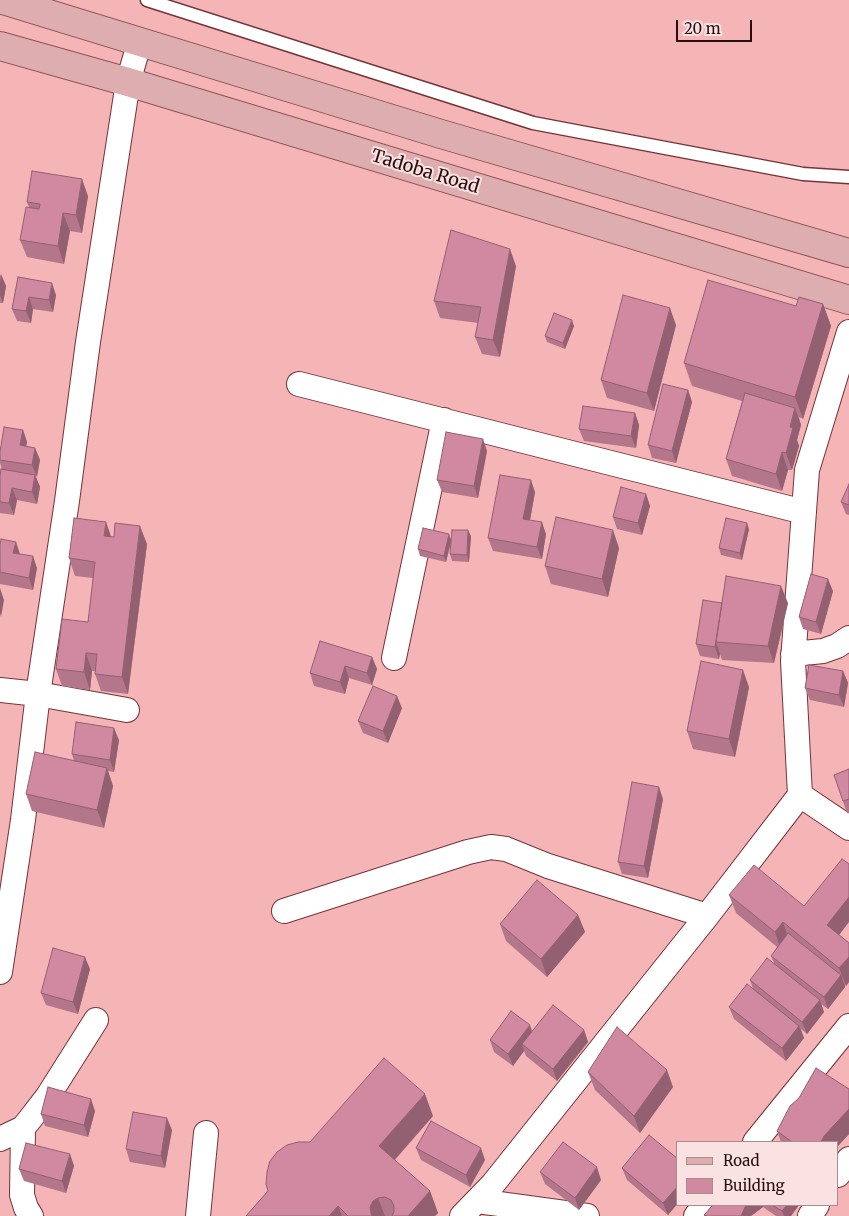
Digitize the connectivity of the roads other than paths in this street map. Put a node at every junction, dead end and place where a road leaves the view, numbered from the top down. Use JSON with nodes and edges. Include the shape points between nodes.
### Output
{"nodes":[{"id":1,"x":3,"y":0,"type":"edge"},
{"id":2,"x":147,"y":0,"type":"edge"},
{"id":3,"x":140,"y":41,"type":"junction"},
{"id":4,"x":0,"y":46,"type":"edge"},
{"id":5,"x":128,"y":82,"type":"junction"},
{"id":6,"x":849,"y":177,"type":"edge"},
{"id":7,"x":645,"y":194,"type":"junction"},
{"id":8,"x":631,"y":234,"type":"junction"},
{"id":9,"x":849,"y":253,"type":"edge"},
{"id":10,"x":849,"y":300,"type":"edge"},
{"id":11,"x":849,"y":332,"type":"edge"},
{"id":12,"x":299,"y":384,"type":"dead end"},
{"id":13,"x":841,"y":389,"type":"edge"},
{"id":14,"x":444,"y":420,"type":"junction"},
{"id":15,"x":804,"y":512,"type":"junction"},
{"id":16,"x":849,"y":638,"type":"edge"},
{"id":17,"x":793,"y":654,"type":"junction"},
{"id":18,"x":394,"y":658,"type":"dead end"},
{"id":19,"x":0,"y":690,"type":"edge"},
{"id":20,"x":38,"y":694,"type":"junction"},
{"id":21,"x":127,"y":710,"type":"dead end"},
{"id":22,"x":800,"y":795,"type":"junction"},
{"id":23,"x":849,"y":828,"type":"edge"},
{"id":24,"x":9,"y":844,"type":"edge"},
{"id":25,"x":284,"y":911,"type":"dead end"},
{"id":26,"x":707,"y":916,"type":"junction"},
{"id":27,"x":0,"y":972,"type":"edge"},
{"id":28,"x":96,"y":1020,"type":"dead end"},
{"id":29,"x":849,"y":1026,"type":"edge"},
{"id":30,"x":23,"y":1128,"type":"junction"},
{"id":31,"x":206,"y":1133,"type":"dead end"},
{"id":32,"x":0,"y":1139,"type":"edge"},
{"id":33,"x":756,"y":1141,"type":"edge"},
{"id":34,"x":849,"y":1159,"type":"edge"},
{"id":35,"x":839,"y":1174,"type":"edge"},
{"id":36,"x":704,"y":1206,"type":"edge"},
{"id":37,"x":469,"y":1208,"type":"edge"},
{"id":38,"x":31,"y":1216,"type":"edge"},
{"id":39,"x":198,"y":1216,"type":"edge"},
{"id":40,"x":587,"y":1216,"type":"edge"},
{"id":41,"x":696,"y":1216,"type":"edge"}],
"edges":[{"from":1,"to":3,"type":"main road"},
{"from":2,"to":6,"type":"lane","via":[[533,123],[803,174]]},
{"from":3,"to":5,"type":"street"},
{"from":3,"to":7,"type":"main road"},
{"from":4,"to":5,"type":"main road","name":"Tadoba Road"},
{"from":5,"to":8,"type":"main road","name":"Tadoba Road"},
{"from":5,"to":20,"type":"street"},
{"from":7,"to":8,"type":"main road"},
{"from":7,"to":9,"type":"main road"},
{"from":8,"to":10,"type":"main road","name":"Tadoba Road"},
{"from":11,"to":13,"type":"street"},
{"from":12,"to":14,"type":"street"},
{"from":13,"to":15,"type":"street","via":[[807,470]]},
{"from":14,"to":15,"type":"street"},
{"from":14,"to":18,"type":"street"},
{"from":15,"to":17,"type":"street"},
{"from":16,"to":17,"type":"street","via":[[822,651]]},
{"from":17,"to":22,"type":"street"},
{"from":19,"to":20,"type":"street"},
{"from":20,"to":21,"type":"street"},
{"from":20,"to":24,"type":"street"},
{"from":22,"to":23,"type":"street"},
{"from":22,"to":26,"type":"street"},
{"from":24,"to":27,"type":"street"},
{"from":25,"to":26,"type":"street","via":[[491,847],[506,849],[548,866]]},
{"from":26,"to":37,"type":"street","via":[[492,1184]]},
{"from":28,"to":30,"type":"street","via":[[48,1096]]},
{"from":29,"to":33,"type":"street"},
{"from":30,"to":32,"type":"street"},
{"from":30,"to":38,"type":"street","via":[[22,1195]]},
{"from":31,"to":39,"type":"street"},
{"from":34,"to":35,"type":"street"},
{"from":36,"to":41,"type":"street"},
{"from":37,"to":40,"type":"street"}]}
